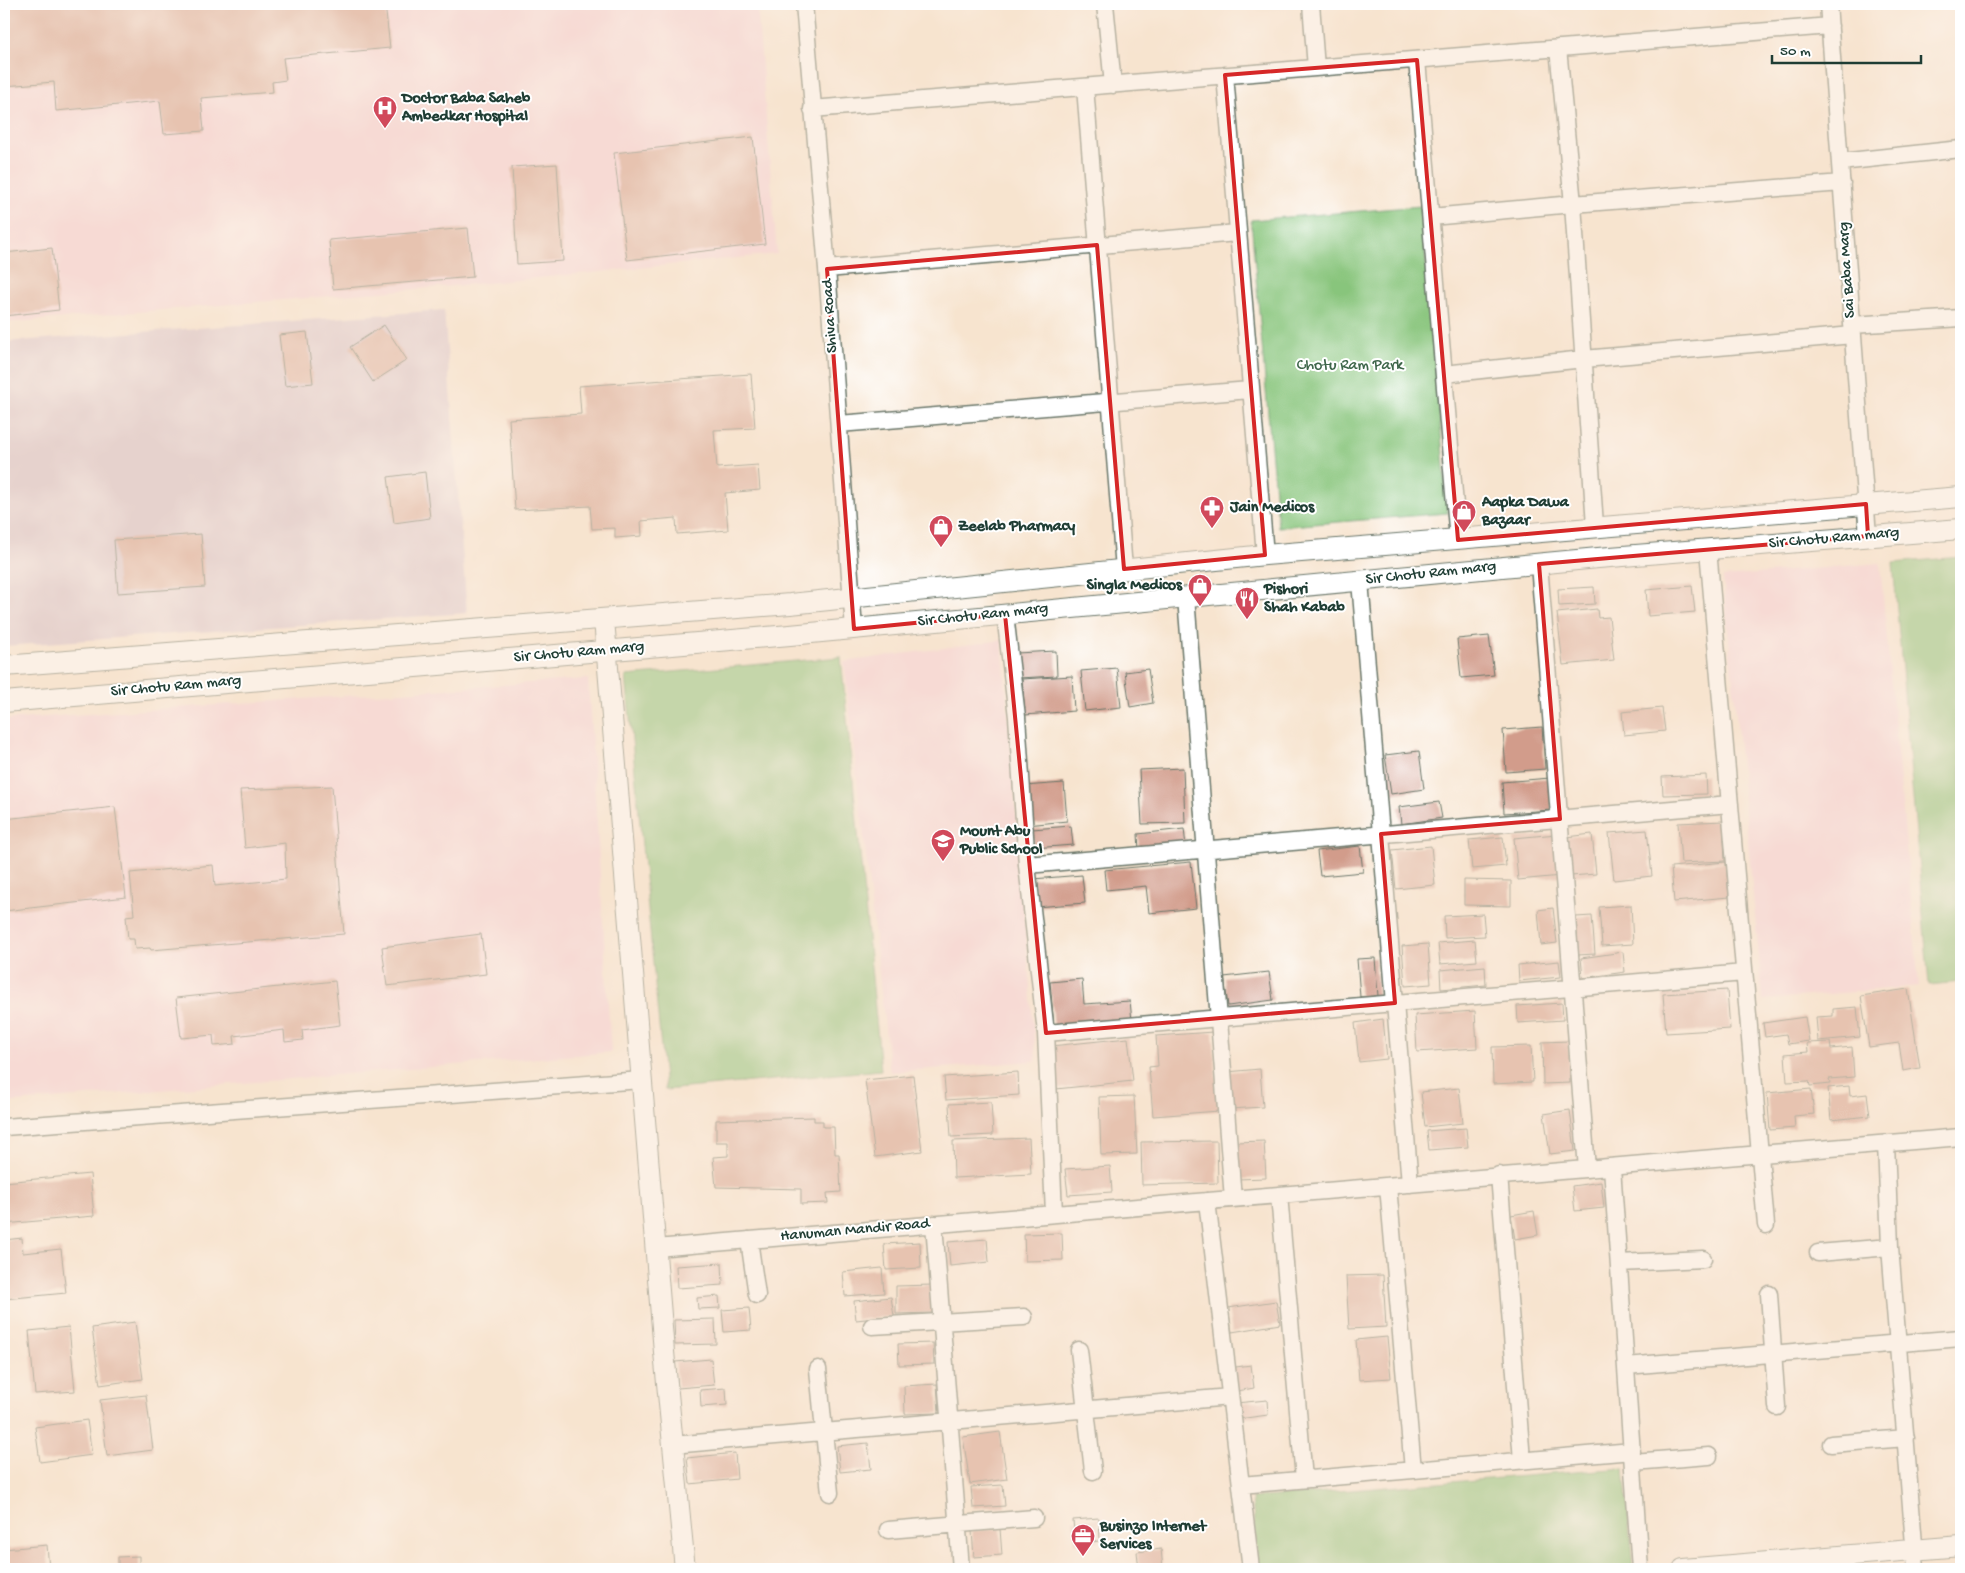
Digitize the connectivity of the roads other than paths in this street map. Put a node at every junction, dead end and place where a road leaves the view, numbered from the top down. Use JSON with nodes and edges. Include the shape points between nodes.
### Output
{"nodes":[{"id":1,"x":804,"y":4,"type":"edge"},
{"id":2,"x":1105,"y":4,"type":"edge"},
{"id":3,"x":1311,"y":4,"type":"edge"},
{"id":4,"x":1828,"y":4,"type":"edge"},
{"id":5,"x":1830,"y":26,"type":"junction"},
{"id":6,"x":1558,"y":48,"type":"junction"},
{"id":7,"x":1417,"y":60,"type":"junction"},
{"id":8,"x":1316,"y":68,"type":"junction"},
{"id":9,"x":1225,"y":76,"type":"junction"},
{"id":10,"x":1113,"y":84,"type":"junction"},
{"id":11,"x":1084,"y":87,"type":"junction"},
{"id":12,"x":812,"y":109,"type":"junction"},
{"id":13,"x":1961,"y":150,"type":"edge"},
{"id":14,"x":1840,"y":162,"type":"junction"},
{"id":15,"x":1842,"y":184,"type":"junction"},
{"id":16,"x":1573,"y":204,"type":"junction"},
{"id":17,"x":1431,"y":217,"type":"junction"},
{"id":18,"x":1237,"y":233,"type":"junction"},
{"id":19,"x":1097,"y":245,"type":"junction"},
{"id":20,"x":827,"y":269,"type":"junction"},
{"id":21,"x":1961,"y":318,"type":"edge"},
{"id":22,"x":1853,"y":330,"type":"junction"},
{"id":23,"x":1584,"y":359,"type":"junction"},
{"id":24,"x":1444,"y":374,"type":"junction"},
{"id":25,"x":1250,"y":390,"type":"junction"},
{"id":26,"x":1110,"y":402,"type":"junction"},
{"id":27,"x":839,"y":424,"type":"junction"},
{"id":28,"x":1961,"y":497,"type":"edge"},
{"id":29,"x":1866,"y":504,"type":"junction"},
{"id":30,"x":1596,"y":526,"type":"junction"},
{"id":31,"x":1961,"y":529,"type":"edge"},
{"id":32,"x":1868,"y":536,"type":"junction"},
{"id":33,"x":1458,"y":540,"type":"junction"},
{"id":34,"x":1708,"y":549,"type":"junction"},
{"id":35,"x":1265,"y":555,"type":"junction"},
{"id":36,"x":1539,"y":564,"type":"junction"},
{"id":37,"x":1124,"y":570,"type":"junction"},
{"id":38,"x":1360,"y":581,"type":"junction"},
{"id":39,"x":1186,"y":597,"type":"junction"},
{"id":40,"x":851,"y":598,"type":"junction"},
{"id":41,"x":1005,"y":614,"type":"junction"},
{"id":42,"x":604,"y":619,"type":"junction"},
{"id":43,"x":854,"y":629,"type":"junction"},
{"id":44,"x":607,"y":651,"type":"junction"},
{"id":45,"x":4,"y":666,"type":"edge"},
{"id":46,"x":4,"y":702,"type":"edge"},
{"id":47,"x":1730,"y":804,"type":"junction"},
{"id":48,"x":1560,"y":819,"type":"junction"},
{"id":49,"x":1381,"y":834,"type":"junction"},
{"id":50,"x":1206,"y":850,"type":"junction"},
{"id":51,"x":1027,"y":865,"type":"junction"},
{"id":52,"x":1744,"y":973,"type":"junction"},
{"id":53,"x":1573,"y":988,"type":"junction"},
{"id":54,"x":1395,"y":1003,"type":"junction"},
{"id":55,"x":1218,"y":1018,"type":"junction"},
{"id":56,"x":1046,"y":1033,"type":"junction"},
{"id":57,"x":642,"y":1080,"type":"junction"},
{"id":58,"x":4,"y":1127,"type":"edge"},
{"id":59,"x":1961,"y":1137,"type":"edge"},
{"id":60,"x":1886,"y":1143,"type":"junction"},
{"id":61,"x":1760,"y":1154,"type":"junction"},
{"id":62,"x":1612,"y":1166,"type":"junction"},
{"id":63,"x":1588,"y":1168,"type":"junction"},
{"id":64,"x":1499,"y":1175,"type":"junction"},
{"id":65,"x":1410,"y":1184,"type":"junction"},
{"id":66,"x":1388,"y":1186,"type":"junction"},
{"id":67,"x":1279,"y":1195,"type":"junction"},
{"id":68,"x":1233,"y":1199,"type":"junction"},
{"id":69,"x":1207,"y":1201,"type":"junction"},
{"id":70,"x":1054,"y":1214,"type":"junction"},
{"id":71,"x":934,"y":1224,"type":"junction"},
{"id":72,"x":1766,"y":1225,"type":"dead end"},
{"id":73,"x":749,"y":1240,"type":"junction"},
{"id":74,"x":1890,"y":1247,"type":"junction"},
{"id":75,"x":656,"y":1248,"type":"junction"},
{"id":76,"x":1818,"y":1253,"type":"dead end"},
{"id":77,"x":1703,"y":1259,"type":"dead end"},
{"id":78,"x":1619,"y":1263,"type":"junction"},
{"id":79,"x":1769,"y":1294,"type":"dead end"},
{"id":80,"x":757,"y":1295,"type":"dead end"},
{"id":81,"x":1024,"y":1317,"type":"dead end"},
{"id":82,"x":942,"y":1322,"type":"junction"},
{"id":83,"x":872,"y":1326,"type":"dead end"},
{"id":84,"x":1961,"y":1338,"type":"edge"},
{"id":85,"x":1899,"y":1344,"type":"junction"},
{"id":86,"x":1079,"y":1350,"type":"dead end"},
{"id":87,"x":1773,"y":1354,"type":"junction"},
{"id":88,"x":1626,"y":1366,"type":"junction"},
{"id":89,"x":818,"y":1369,"type":"dead end"},
{"id":90,"x":1230,"y":1397,"type":"junction"},
{"id":91,"x":1777,"y":1407,"type":"dead end"},
{"id":92,"x":1086,"y":1410,"type":"junction"},
{"id":93,"x":949,"y":1421,"type":"junction"},
{"id":94,"x":824,"y":1432,"type":"junction"},
{"id":95,"x":1906,"y":1438,"type":"junction"},
{"id":96,"x":1831,"y":1444,"type":"dead end"},
{"id":97,"x":672,"y":1445,"type":"junction"},
{"id":98,"x":1632,"y":1456,"type":"junction"},
{"id":99,"x":1709,"y":1456,"type":"dead end"},
{"id":100,"x":1522,"y":1460,"type":"junction"},
{"id":101,"x":1413,"y":1470,"type":"junction"},
{"id":102,"x":1093,"y":1471,"type":"dead end"},
{"id":103,"x":1304,"y":1479,"type":"junction"},
{"id":104,"x":1241,"y":1485,"type":"junction"},
{"id":105,"x":830,"y":1492,"type":"dead end"},
{"id":106,"x":1034,"y":1518,"type":"dead end"},
{"id":107,"x":957,"y":1524,"type":"junction"},
{"id":108,"x":888,"y":1530,"type":"dead end"},
{"id":109,"x":1961,"y":1546,"type":"edge"},
{"id":110,"x":1914,"y":1549,"type":"junction"},
{"id":111,"x":685,"y":1569,"type":"edge"},
{"id":112,"x":961,"y":1569,"type":"edge"},
{"id":113,"x":1250,"y":1569,"type":"edge"},
{"id":114,"x":1640,"y":1569,"type":"edge"},
{"id":115,"x":1683,"y":1569,"type":"edge"},
{"id":116,"x":1916,"y":1569,"type":"edge"}],
"edges":[{"from":1,"to":12,"type":"street","name":"Shiva Road"},
{"from":2,"to":10,"type":"street"},
{"from":3,"to":8,"type":"street"},
{"from":4,"to":5,"type":"street","name":"Sai Baba Marg"},
{"from":5,"to":6,"type":"street"},
{"from":5,"to":14,"type":"street","name":"Sai Baba Marg"},
{"from":6,"to":7,"type":"street"},
{"from":6,"to":16,"type":"street"},
{"from":7,"to":8,"type":"street"},
{"from":7,"to":17,"type":"street"},
{"from":8,"to":9,"type":"street"},
{"from":9,"to":10,"type":"street"},
{"from":9,"to":18,"type":"street"},
{"from":10,"to":11,"type":"street"},
{"from":11,"to":12,"type":"street"},
{"from":11,"to":19,"type":"street"},
{"from":12,"to":20,"type":"street","name":"Shiva Road"},
{"from":13,"to":14,"type":"street"},
{"from":14,"to":15,"type":"street","name":"Sai Baba Marg"},
{"from":15,"to":16,"type":"street"},
{"from":15,"to":22,"type":"street","name":"Sai Baba Marg"},
{"from":16,"to":17,"type":"street"},
{"from":16,"to":23,"type":"street"},
{"from":17,"to":24,"type":"street"},
{"from":18,"to":19,"type":"street"},
{"from":18,"to":25,"type":"street"},
{"from":19,"to":20,"type":"street"},
{"from":19,"to":26,"type":"street"},
{"from":20,"to":27,"type":"street","name":"Shiva Road"},
{"from":21,"to":22,"type":"street"},
{"from":22,"to":23,"type":"street"},
{"from":22,"to":29,"type":"street","name":"Sai Baba Marg"},
{"from":23,"to":24,"type":"street"},
{"from":23,"to":30,"type":"street"},
{"from":24,"to":33,"type":"street"},
{"from":25,"to":26,"type":"street"},
{"from":25,"to":35,"type":"street"},
{"from":26,"to":27,"type":"street"},
{"from":26,"to":37,"type":"street"},
{"from":27,"to":40,"type":"street","name":"Shiva Road"},
{"from":28,"to":29,"type":"street","name":"Sir Chotu Ram marg"},
{"from":29,"to":30,"type":"street","name":"Sir Chotu Ram marg"},
{"from":29,"to":32,"type":"street","name":"Sai Baba Marg"},
{"from":30,"to":33,"type":"street","name":"Sir Chotu Ram marg"},
{"from":31,"to":32,"type":"street","name":"Sir Chotu Ram marg"},
{"from":32,"to":34,"type":"street","name":"Sir Chotu Ram marg"},
{"from":33,"to":35,"type":"street","name":"Sir Chotu Ram marg"},
{"from":34,"to":36,"type":"street","name":"Sir Chotu Ram marg"},
{"from":34,"to":47,"type":"street"},
{"from":35,"to":37,"type":"street","name":"Sir Chotu Ram marg"},
{"from":36,"to":38,"type":"street","name":"Sir Chotu Ram marg"},
{"from":36,"to":48,"type":"street"},
{"from":37,"to":40,"type":"street","name":"Sir Chotu Ram marg"},
{"from":38,"to":39,"type":"street","name":"Sir Chotu Ram marg"},
{"from":38,"to":49,"type":"street"},
{"from":39,"to":41,"type":"street","name":"Sir Chotu Ram marg"},
{"from":39,"to":50,"type":"street"},
{"from":40,"to":42,"type":"street","name":"Sir Chotu Ram marg"},
{"from":40,"to":43,"type":"street","name":"Shiva Road"},
{"from":41,"to":43,"type":"street","name":"Sir Chotu Ram marg"},
{"from":41,"to":51,"type":"street","via":[[1017,716]]},
{"from":42,"to":44,"type":"street"},
{"from":42,"to":45,"type":"street","name":"Sir Chotu Ram marg"},
{"from":43,"to":44,"type":"street","name":"Sir Chotu Ram marg"},
{"from":44,"to":46,"type":"street","name":"Sir Chotu Ram marg"},
{"from":44,"to":57,"type":"street"},
{"from":47,"to":48,"type":"street"},
{"from":47,"to":52,"type":"street"},
{"from":48,"to":49,"type":"street"},
{"from":48,"to":53,"type":"street"},
{"from":49,"to":50,"type":"street"},
{"from":49,"to":54,"type":"street"},
{"from":50,"to":51,"type":"street"},
{"from":50,"to":55,"type":"street"},
{"from":51,"to":56,"type":"street"},
{"from":52,"to":53,"type":"street"},
{"from":52,"to":61,"type":"street"},
{"from":53,"to":54,"type":"street"},
{"from":53,"to":63,"type":"street"},
{"from":54,"to":55,"type":"street"},
{"from":54,"to":65,"type":"street"},
{"from":55,"to":56,"type":"street"},
{"from":55,"to":68,"type":"street"},
{"from":56,"to":70,"type":"street"},
{"from":57,"to":58,"type":"street"},
{"from":57,"to":75,"type":"street"},
{"from":59,"to":60,"type":"street","name":"Hanuman Mandir Road"},
{"from":60,"to":61,"type":"street","name":"Hanuman Mandir Road"},
{"from":60,"to":74,"type":"street"},
{"from":61,"to":62,"type":"street","name":"Hanuman Mandir Road"},
{"from":61,"to":72,"type":"street"},
{"from":62,"to":63,"type":"street","name":"Hanuman Mandir Road"},
{"from":62,"to":78,"type":"street"},
{"from":63,"to":64,"type":"street","name":"Hanuman Mandir Road"},
{"from":64,"to":65,"type":"street","name":"Hanuman Mandir Road"},
{"from":64,"to":100,"type":"street"},
{"from":65,"to":66,"type":"street","name":"Hanuman Mandir Road"},
{"from":66,"to":67,"type":"street","name":"Hanuman Mandir Road"},
{"from":66,"to":101,"type":"street"},
{"from":67,"to":68,"type":"street","name":"Hanuman Mandir Road"},
{"from":67,"to":103,"type":"street"},
{"from":68,"to":69,"type":"street","name":"Hanuman Mandir Road"},
{"from":69,"to":70,"type":"street","name":"Hanuman Mandir Road"},
{"from":69,"to":90,"type":"street"},
{"from":70,"to":71,"type":"street","name":"Hanuman Mandir Road"},
{"from":71,"to":73,"type":"street","name":"Hanuman Mandir Road"},
{"from":71,"to":82,"type":"street"},
{"from":73,"to":75,"type":"street","name":"Hanuman Mandir Road"},
{"from":73,"to":80,"type":"street"},
{"from":74,"to":76,"type":"street"},
{"from":74,"to":85,"type":"street"},
{"from":75,"to":97,"type":"street"},
{"from":77,"to":78,"type":"street"},
{"from":78,"to":88,"type":"street"},
{"from":79,"to":87,"type":"street"},
{"from":81,"to":82,"type":"street"},
{"from":82,"to":83,"type":"street"},
{"from":82,"to":93,"type":"street"},
{"from":84,"to":85,"type":"street"},
{"from":85,"to":87,"type":"street"},
{"from":85,"to":95,"type":"street"},
{"from":86,"to":92,"type":"street"},
{"from":87,"to":88,"type":"street"},
{"from":87,"to":91,"type":"street"},
{"from":88,"to":98,"type":"street"},
{"from":89,"to":94,"type":"street"},
{"from":90,"to":92,"type":"street"},
{"from":90,"to":104,"type":"street"},
{"from":92,"to":93,"type":"street"},
{"from":92,"to":102,"type":"street"},
{"from":93,"to":94,"type":"street"},
{"from":93,"to":107,"type":"street"},
{"from":94,"to":97,"type":"street"},
{"from":94,"to":105,"type":"street"},
{"from":95,"to":96,"type":"street"},
{"from":95,"to":110,"type":"street"},
{"from":97,"to":111,"type":"street"},
{"from":98,"to":99,"type":"street"},
{"from":98,"to":100,"type":"street"},
{"from":98,"to":114,"type":"street"},
{"from":100,"to":101,"type":"street"},
{"from":101,"to":103,"type":"street"},
{"from":103,"to":104,"type":"street"},
{"from":104,"to":113,"type":"street"},
{"from":106,"to":107,"type":"street"},
{"from":107,"to":108,"type":"street"},
{"from":107,"to":112,"type":"street"},
{"from":109,"to":110,"type":"street"},
{"from":110,"to":115,"type":"street"},
{"from":110,"to":116,"type":"street"}]}
